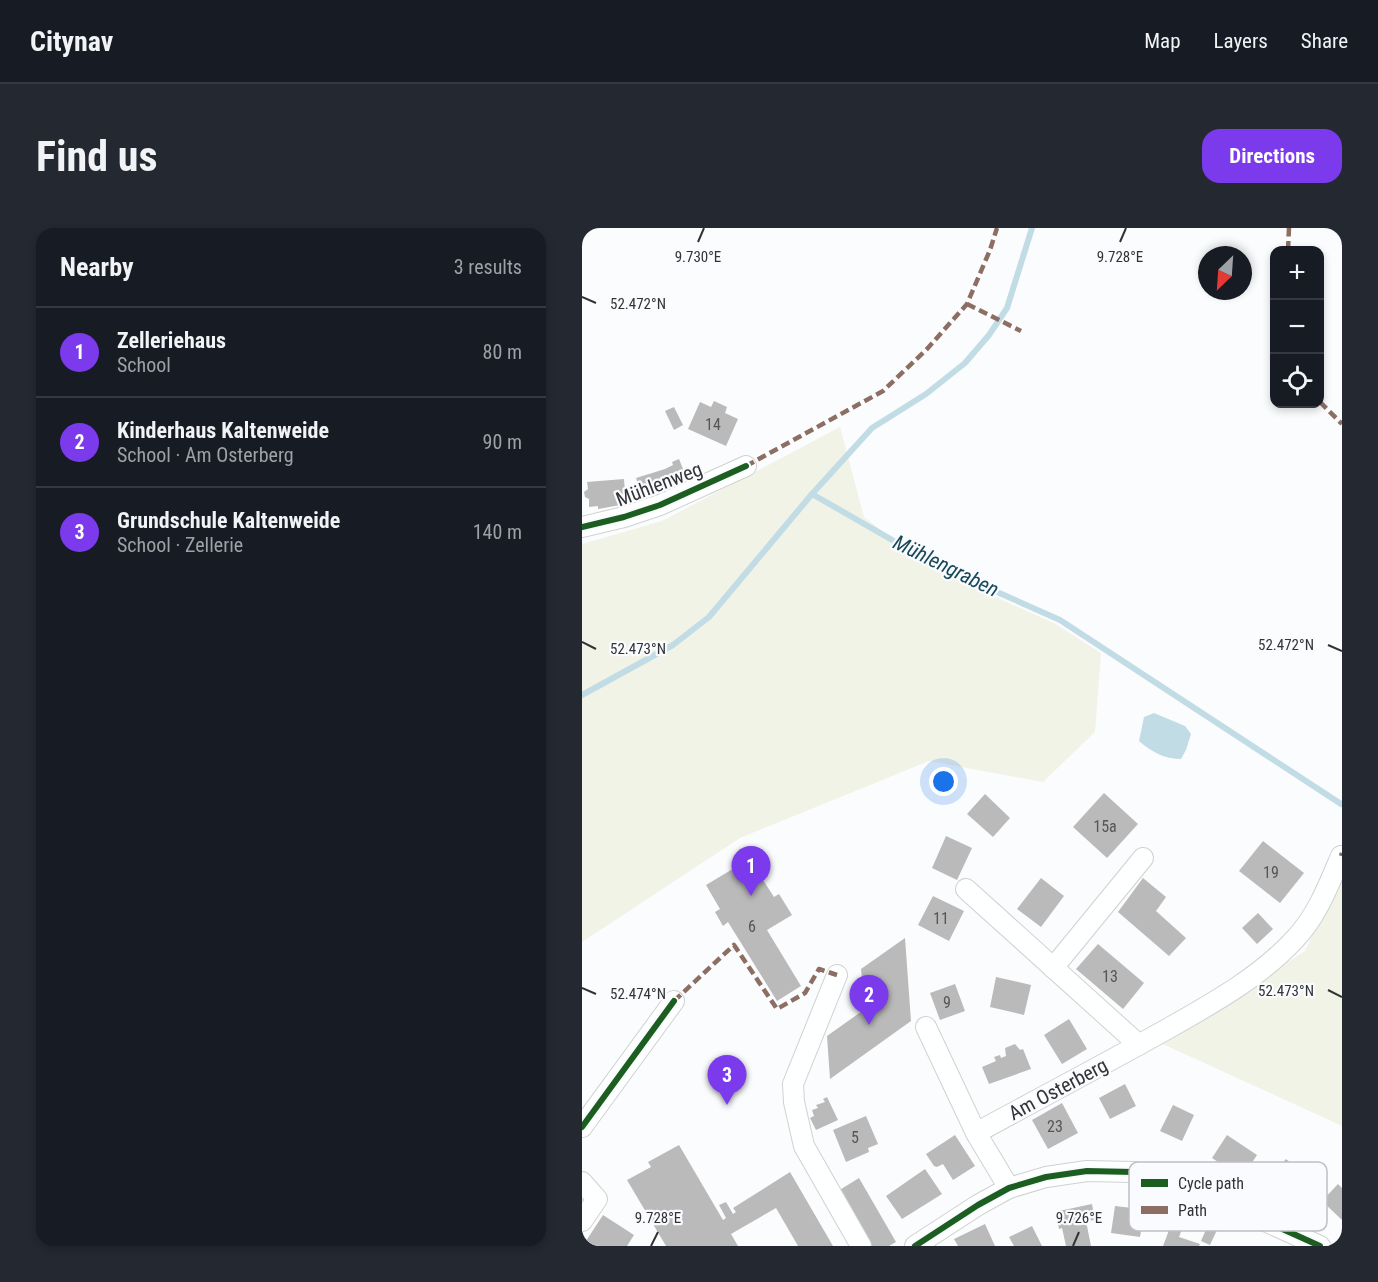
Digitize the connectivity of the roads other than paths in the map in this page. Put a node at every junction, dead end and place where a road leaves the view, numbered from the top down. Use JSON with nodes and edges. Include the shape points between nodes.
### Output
{"nodes":[{"id":1,"x":746,"y":466,"type":"dead end"},
{"id":2,"x":582,"y":527,"type":"edge"},
{"id":3,"x":1341,"y":856,"type":"edge"},
{"id":4,"x":1143,"y":858,"type":"dead end"},
{"id":5,"x":966,"y":889,"type":"dead end"},
{"id":6,"x":1053,"y":968,"type":"junction"},
{"id":7,"x":837,"y":975,"type":"dead end"},
{"id":8,"x":674,"y":1002,"type":"dead end"},
{"id":9,"x":926,"y":1027,"type":"dead end"},
{"id":10,"x":1139,"y":1045,"type":"junction"},
{"id":11,"x":583,"y":1121,"type":"edge"},
{"id":12,"x":976,"y":1132,"type":"junction"},
{"id":13,"x":1129,"y":1172,"type":"edge"},
{"id":14,"x":582,"y":1182,"type":"edge"},
{"id":15,"x":1009,"y":1188,"type":"junction"},
{"id":16,"x":582,"y":1221,"type":"edge"},
{"id":17,"x":1287,"y":1231,"type":"edge"},
{"id":18,"x":861,"y":1246,"type":"edge"},
{"id":19,"x":915,"y":1246,"type":"edge"},
{"id":20,"x":1320,"y":1246,"type":"edge"}],
"edges":[{"from":1,"to":2,"type":"street","name":"Mühlenweg","via":[[660,504]]},
{"from":3,"to":10,"type":"street","name":"Am Osterberg","via":[[1319,903],[1296,938],[1249,978]]},
{"from":4,"to":6,"type":"street"},
{"from":5,"to":6,"type":"street"},
{"from":6,"to":10,"type":"street"},
{"from":7,"to":18,"type":"street","via":[[793,1084],[794,1102],[804,1146]]},
{"from":8,"to":11,"type":"street"},
{"from":9,"to":12,"type":"street"},
{"from":10,"to":12,"type":"street","name":"Am Osterberg"},
{"from":12,"to":15,"type":"street"},
{"from":13,"to":15,"type":"street","via":[[1087,1171]]},
{"from":14,"to":16,"type":"street","via":[[597,1199]]},
{"from":15,"to":19,"type":"street"},
{"from":17,"to":20,"type":"street"}]}
